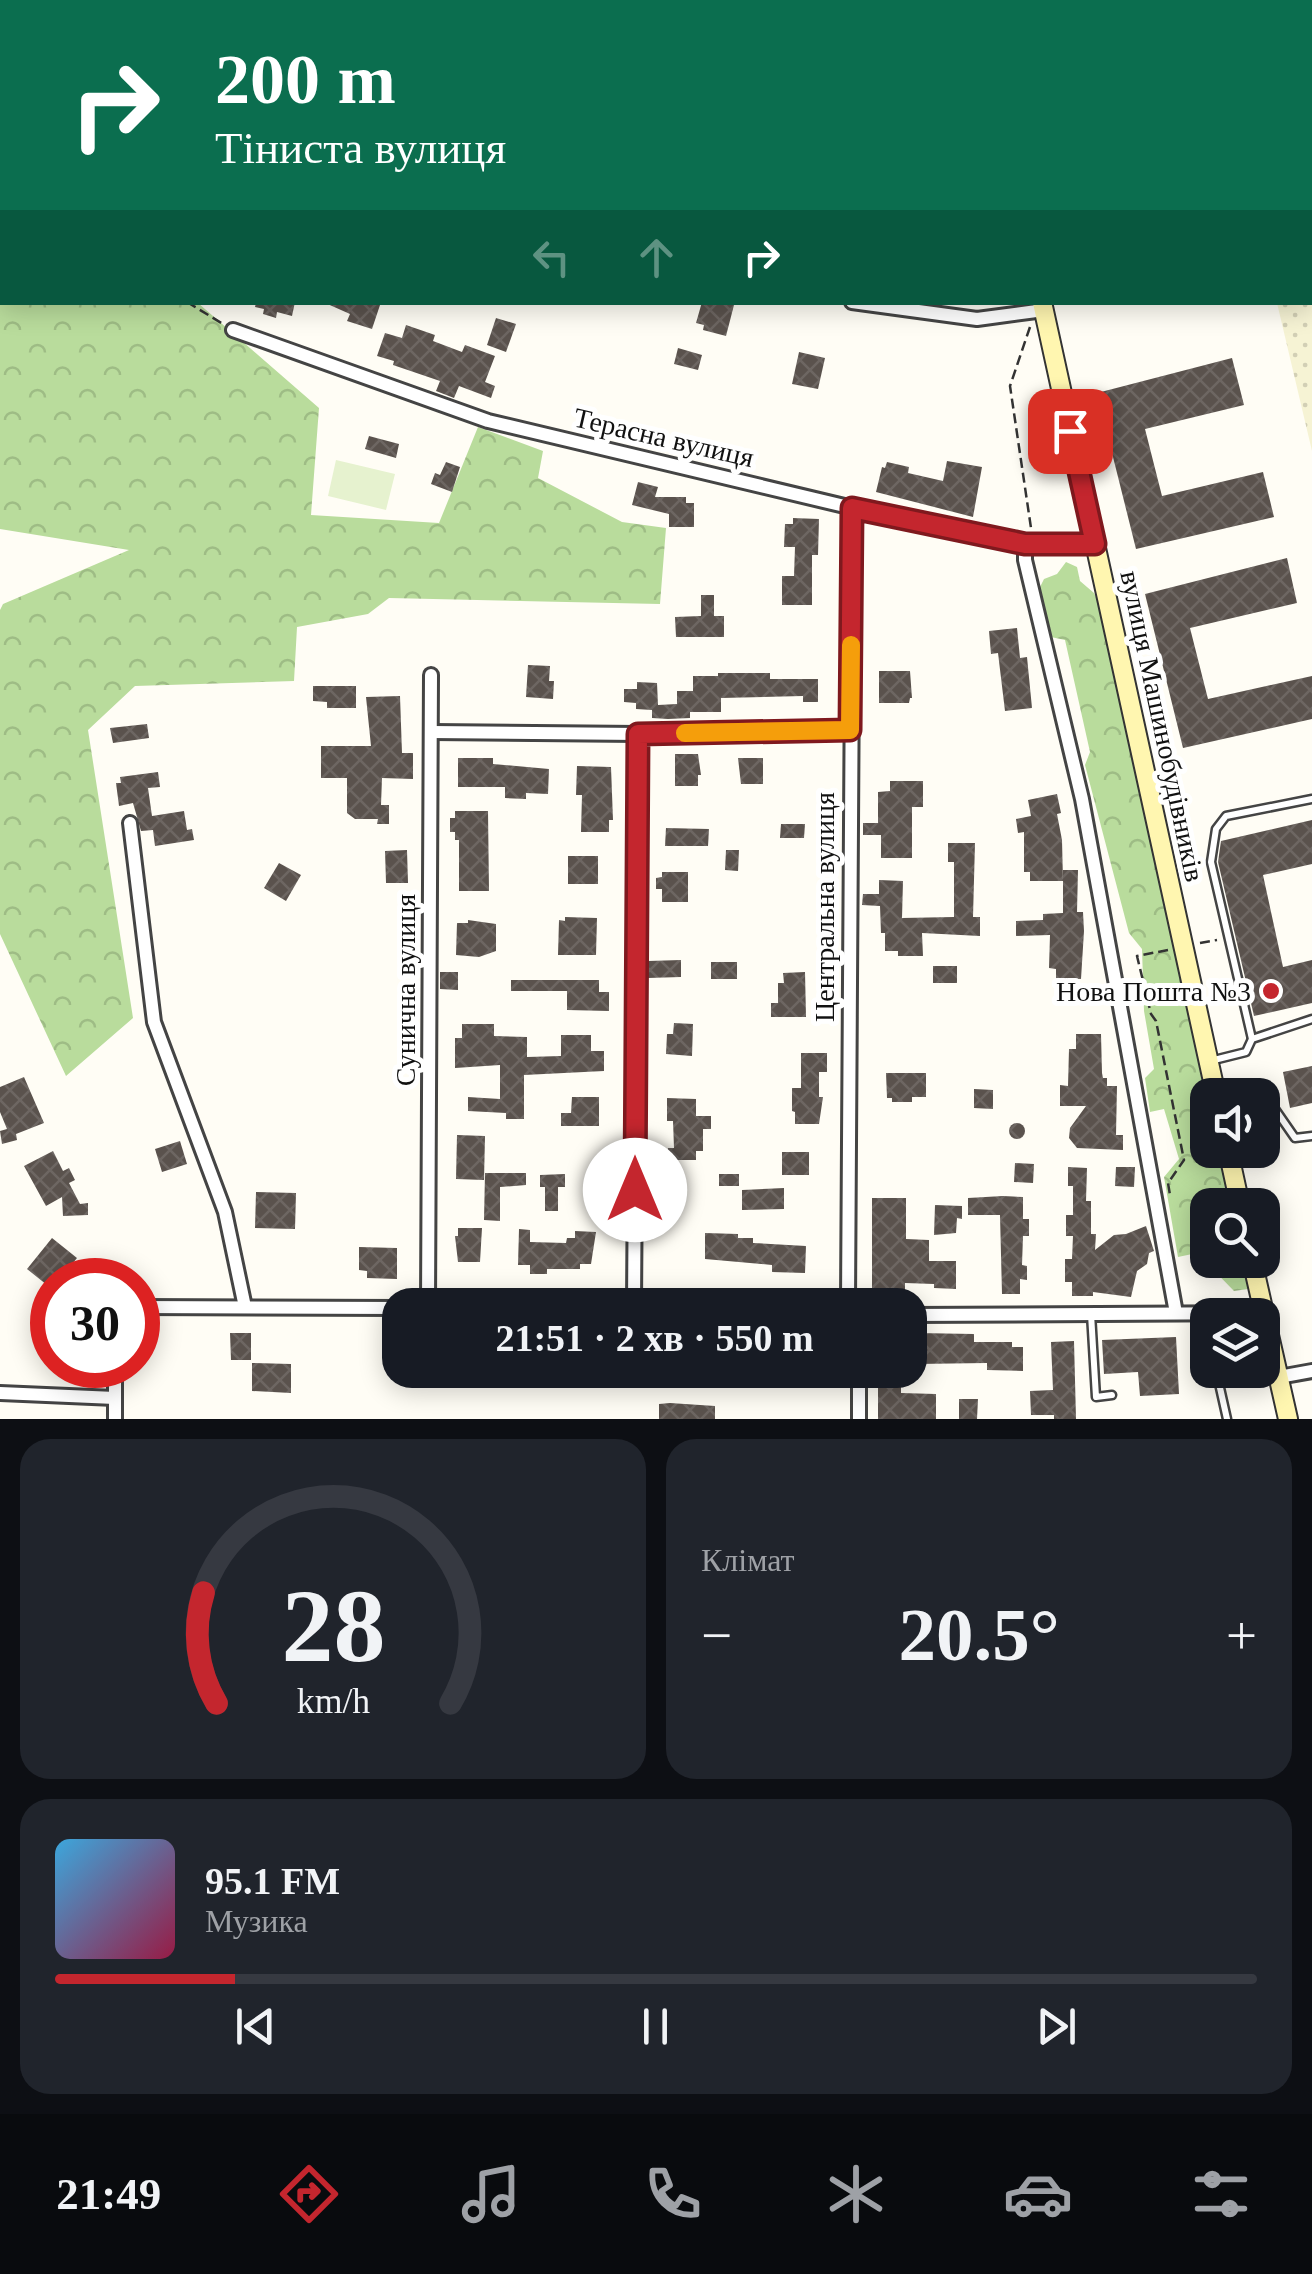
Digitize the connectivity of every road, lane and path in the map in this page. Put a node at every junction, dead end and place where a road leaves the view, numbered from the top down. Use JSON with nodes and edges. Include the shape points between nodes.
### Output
{"nodes":[{"id":1,"x":192,"y":305,"type":"edge"},
{"id":2,"x":874,"y":305,"type":"edge"},
{"id":3,"x":1041,"y":308,"type":"edge"},
{"id":4,"x":232,"y":330,"type":"joint"},
{"id":5,"x":852,"y":508,"type":"junction"},
{"id":6,"x":1025,"y":544,"type":"junction"},
{"id":7,"x":1095,"y":544,"type":"junction"},
{"id":8,"x":431,"y":676,"type":"dead end"},
{"id":9,"x":850,"y":730,"type":"junction"},
{"id":10,"x":432,"y":732,"type":"junction"},
{"id":11,"x":638,"y":734,"type":"junction"},
{"id":12,"x":1312,"y":799,"type":"edge"},
{"id":13,"x":130,"y":822,"type":"dead end"},
{"id":14,"x":1228,"y":938,"type":"junction"},
{"id":15,"x":1183,"y":947,"type":"junction"},
{"id":16,"x":1312,"y":1019,"type":"edge"},
{"id":17,"x":1252,"y":1039,"type":"junction"},
{"id":18,"x":1208,"y":1062,"type":"junction"},
{"id":19,"x":1212,"y":1078,"type":"edge"},
{"id":20,"x":1280,"y":1116,"type":"edge"},
{"id":21,"x":1312,"y":1136,"type":"edge"},
{"id":22,"x":1171,"y":1202,"type":"dead end"},
{"id":23,"x":428,"y":1288,"type":"edge"},
{"id":24,"x":634,"y":1288,"type":"edge"},
{"id":25,"x":849,"y":1288,"type":"edge"},
{"id":26,"x":160,"y":1307,"type":"edge"},
{"id":27,"x":245,"y":1307,"type":"junction"},
{"id":28,"x":382,"y":1308,"type":"edge"},
{"id":29,"x":1176,"y":1313,"type":"junction"},
{"id":30,"x":1190,"y":1313,"type":"edge"},
{"id":31,"x":1091,"y":1314,"type":"junction"},
{"id":32,"x":927,"y":1315,"type":"edge"},
{"id":33,"x":1312,"y":1371,"type":"edge"},
{"id":34,"x":1280,"y":1377,"type":"edge"},
{"id":35,"x":1280,"y":1382,"type":"edge"},
{"id":36,"x":115,"y":1388,"type":"edge"},
{"id":37,"x":859,"y":1388,"type":"edge"},
{"id":38,"x":1220,"y":1388,"type":"edge"},
{"id":39,"x":0,"y":1393,"type":"edge"},
{"id":40,"x":1112,"y":1395,"type":"dead end"},
{"id":41,"x":115,"y":1398,"type":"junction"},
{"id":42,"x":115,"y":1419,"type":"edge"},
{"id":43,"x":858,"y":1419,"type":"edge"},
{"id":44,"x":1227,"y":1419,"type":"edge"},
{"id":45,"x":1288,"y":1419,"type":"edge"}],
"edges":[{"from":1,"to":4,"type":"path"},
{"from":2,"to":3,"type":"street","via":[[977,319]]},
{"from":3,"to":6,"type":"path","via":[[1010,386],[1032,524]]},
{"from":3,"to":7,"type":"street","name":"вулиця Машинобудівників"},
{"from":4,"to":5,"type":"street","name":"Терасна вулиця","via":[[488,421]]},
{"from":5,"to":6,"type":"street","name":"Терасна вулиця"},
{"from":5,"to":9,"type":"street","name":"Центральна вулиця"},
{"from":6,"to":7,"type":"street","name":"Терасна вулиця"},
{"from":6,"to":29,"type":"street","via":[[1082,799]]},
{"from":7,"to":15,"type":"street","name":"вулиця Машинобудівників"},
{"from":8,"to":10,"type":"street","name":"Сунична вулиця"},
{"from":9,"to":11,"type":"street"},
{"from":9,"to":25,"type":"street","name":"Центральна вулиця"},
{"from":10,"to":11,"type":"street"},
{"from":10,"to":23,"type":"street","name":"Сунична вулиця"},
{"from":11,"to":24,"type":"street"},
{"from":12,"to":14,"type":"lane","via":[[1226,816],[1216,829],[1210,862]]},
{"from":13,"to":27,"type":"street","via":[[154,1022],[225,1212]]},
{"from":14,"to":15,"type":"path"},
{"from":14,"to":17,"type":"lane"},
{"from":15,"to":18,"type":"street","name":"вулиця Машинобудівників"},
{"from":15,"to":22,"type":"path","via":[[1137,956],[1184,1160],[1168,1184]]},
{"from":16,"to":17,"type":"lane"},
{"from":17,"to":18,"type":"lane","via":[[1246,1052]]},
{"from":18,"to":19,"type":"street","name":"вулиця Машинобудівників"},
{"from":20,"to":21,"type":"lane","via":[[1295,1138]]},
{"from":26,"to":27,"type":"street"},
{"from":27,"to":28,"type":"street"},
{"from":29,"to":30,"type":"street"},
{"from":29,"to":31,"type":"street"},
{"from":31,"to":32,"type":"street"},
{"from":31,"to":40,"type":"lane","via":[[1096,1397]]},
{"from":33,"to":34,"type":"street"},
{"from":35,"to":45,"type":"street"},
{"from":36,"to":41,"type":"street"},
{"from":37,"to":43,"type":"street"},
{"from":38,"to":44,"type":"lane"},
{"from":39,"to":41,"type":"street"},
{"from":41,"to":42,"type":"street"}]}
